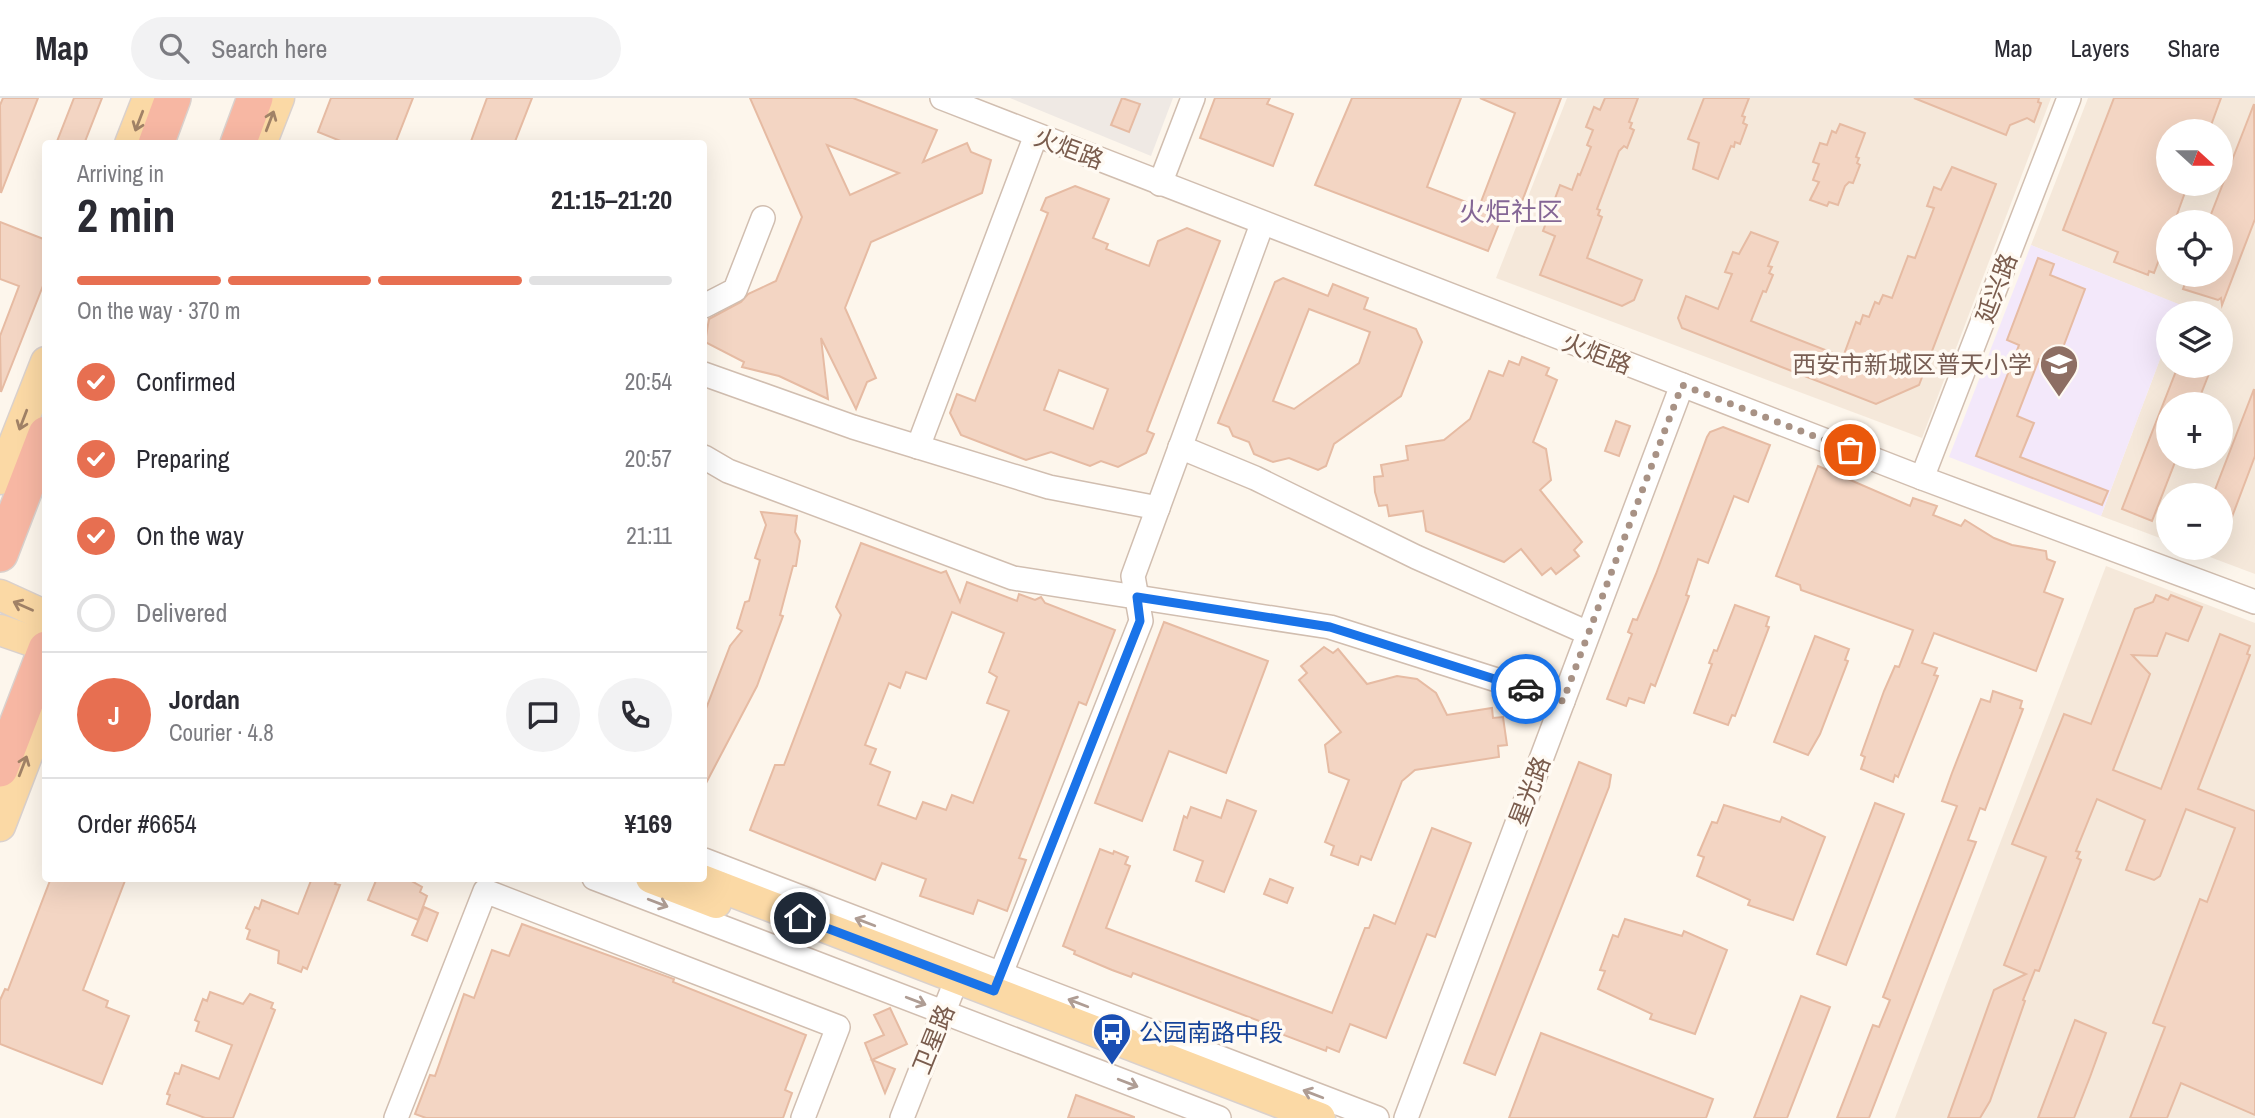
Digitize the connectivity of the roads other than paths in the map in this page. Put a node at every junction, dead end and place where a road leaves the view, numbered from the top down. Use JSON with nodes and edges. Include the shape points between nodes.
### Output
{"nodes":[{"id":1,"x":148,"y":98,"type":"edge"},
{"id":2,"x":173,"y":98,"type":"edge"},
{"id":3,"x":255,"y":98,"type":"edge"},
{"id":4,"x":279,"y":98,"type":"edge"},
{"id":5,"x":942,"y":98,"type":"edge"},
{"id":6,"x":1193,"y":98,"type":"edge"},
{"id":7,"x":2069,"y":98,"type":"edge"},
{"id":8,"x":1036,"y":135,"type":"junction"},
{"id":9,"x":132,"y":140,"type":"edge"},
{"id":10,"x":157,"y":140,"type":"edge"},
{"id":11,"x":239,"y":140,"type":"edge"},
{"id":12,"x":263,"y":140,"type":"edge"},
{"id":13,"x":1160,"y":184,"type":"junction"},
{"id":14,"x":763,"y":218,"type":"dead end"},
{"id":15,"x":1262,"y":224,"type":"junction"},
{"id":16,"x":707,"y":304,"type":"edge"},
{"id":17,"x":42,"y":372,"type":"edge"},
{"id":18,"x":707,"y":375,"type":"edge"},
{"id":19,"x":1682,"y":385,"type":"junction"},
{"id":20,"x":42,"y":444,"type":"edge"},
{"id":21,"x":918,"y":447,"type":"junction"},
{"id":22,"x":1180,"y":447,"type":"junction"},
{"id":23,"x":707,"y":459,"type":"edge"},
{"id":24,"x":1922,"y":478,"type":"junction"},
{"id":25,"x":0,"y":479,"type":"edge"},
{"id":26,"x":1158,"y":508,"type":"junction"},
{"id":27,"x":0,"y":554,"type":"edge"},
{"id":28,"x":0,"y":596,"type":"edge"},
{"id":29,"x":1137,"y":597,"type":"junction"},
{"id":30,"x":2255,"y":602,"type":"edge"},
{"id":31,"x":42,"y":614,"type":"edge"},
{"id":32,"x":0,"y":630,"type":"edge"},
{"id":33,"x":1588,"y":633,"type":"junction"},
{"id":34,"x":42,"y":646,"type":"edge"},
{"id":35,"x":42,"y":659,"type":"edge"},
{"id":36,"x":1563,"y":701,"type":"junction"},
{"id":37,"x":42,"y":716,"type":"edge"},
{"id":38,"x":0,"y":769,"type":"edge"},
{"id":39,"x":0,"y":825,"type":"edge"},
{"id":40,"x":707,"y":862,"type":"edge"},
{"id":41,"x":607,"y":882,"type":"edge"},
{"id":42,"x":662,"y":882,"type":"edge"},
{"id":43,"x":707,"y":882,"type":"edge"},
{"id":44,"x":998,"y":983,"type":"junction"},
{"id":45,"x":954,"y":986,"type":"junction"},
{"id":46,"x":396,"y":1118,"type":"edge"},
{"id":47,"x":803,"y":1118,"type":"edge"},
{"id":48,"x":902,"y":1118,"type":"edge"},
{"id":49,"x":1219,"y":1118,"type":"edge"},
{"id":50,"x":1271,"y":1118,"type":"edge"},
{"id":51,"x":1320,"y":1118,"type":"edge"},
{"id":52,"x":1377,"y":1118,"type":"edge"},
{"id":53,"x":1406,"y":1118,"type":"edge"}],
"edges":[{"from":1,"to":9,"type":"main road","one_way":true},
{"from":2,"to":10,"type":"highway"},
{"from":3,"to":11,"type":"highway"},
{"from":12,"to":4,"type":"main road","one_way":true},
{"from":5,"to":8,"type":"street","name":"火炬路"},
{"from":6,"to":13,"type":"street"},
{"from":7,"to":24,"type":"street","name":"延兴路"},
{"from":8,"to":13,"type":"street","name":"火炬路"},
{"from":8,"to":21,"type":"street"},
{"from":13,"to":15,"type":"street","name":"火炬路"},
{"from":14,"to":16,"type":"street","via":[[735,290]]},
{"from":15,"to":19,"type":"street","name":"火炬路"},
{"from":15,"to":22,"type":"street"},
{"from":17,"to":25,"type":"main road","one_way":true},
{"from":18,"to":21,"type":"street"},
{"from":19,"to":24,"type":"street","name":"火炬路"},
{"from":19,"to":33,"type":"street","name":"星光路"},
{"from":20,"to":27,"type":"highway"},
{"from":21,"to":26,"type":"street","via":[[1049,487]]},
{"from":22,"to":26,"type":"street"},
{"from":22,"to":33,"type":"street"},
{"from":23,"to":29,"type":"street","via":[[728,471],[1013,578]]},
{"from":24,"to":30,"type":"street","name":"火炬路"},
{"from":26,"to":29,"type":"street","via":[[1133,576]]},
{"from":31,"to":28,"type":"main road","one_way":true},
{"from":29,"to":36,"type":"street","via":[[1330,627]]},
{"from":29,"to":44,"type":"street","via":[[1140,621]]},
{"from":32,"to":34,"type":"main road"},
{"from":33,"to":36,"type":"street","name":"星光路"},
{"from":35,"to":38,"type":"highway"},
{"from":36,"to":53,"type":"street","name":"星光路"},
{"from":39,"to":37,"type":"main road","one_way":true},
{"from":45,"to":40,"type":"street","one_way":true},
{"from":41,"to":45,"type":"street","one_way":true},
{"from":42,"to":45,"type":"main road"},
{"from":43,"to":45,"type":"main road"},
{"from":44,"to":45,"type":"main road"},
{"from":44,"to":51,"type":"main road"},
{"from":52,"to":44,"type":"street","one_way":true},
{"from":45,"to":48,"type":"street","name":"卫星路"},
{"from":45,"to":49,"type":"street","one_way":true},
{"from":45,"to":50,"type":"main road"},
{"from":46,"to":47,"type":"street","via":[[485,891],[838,1027]]}]}
